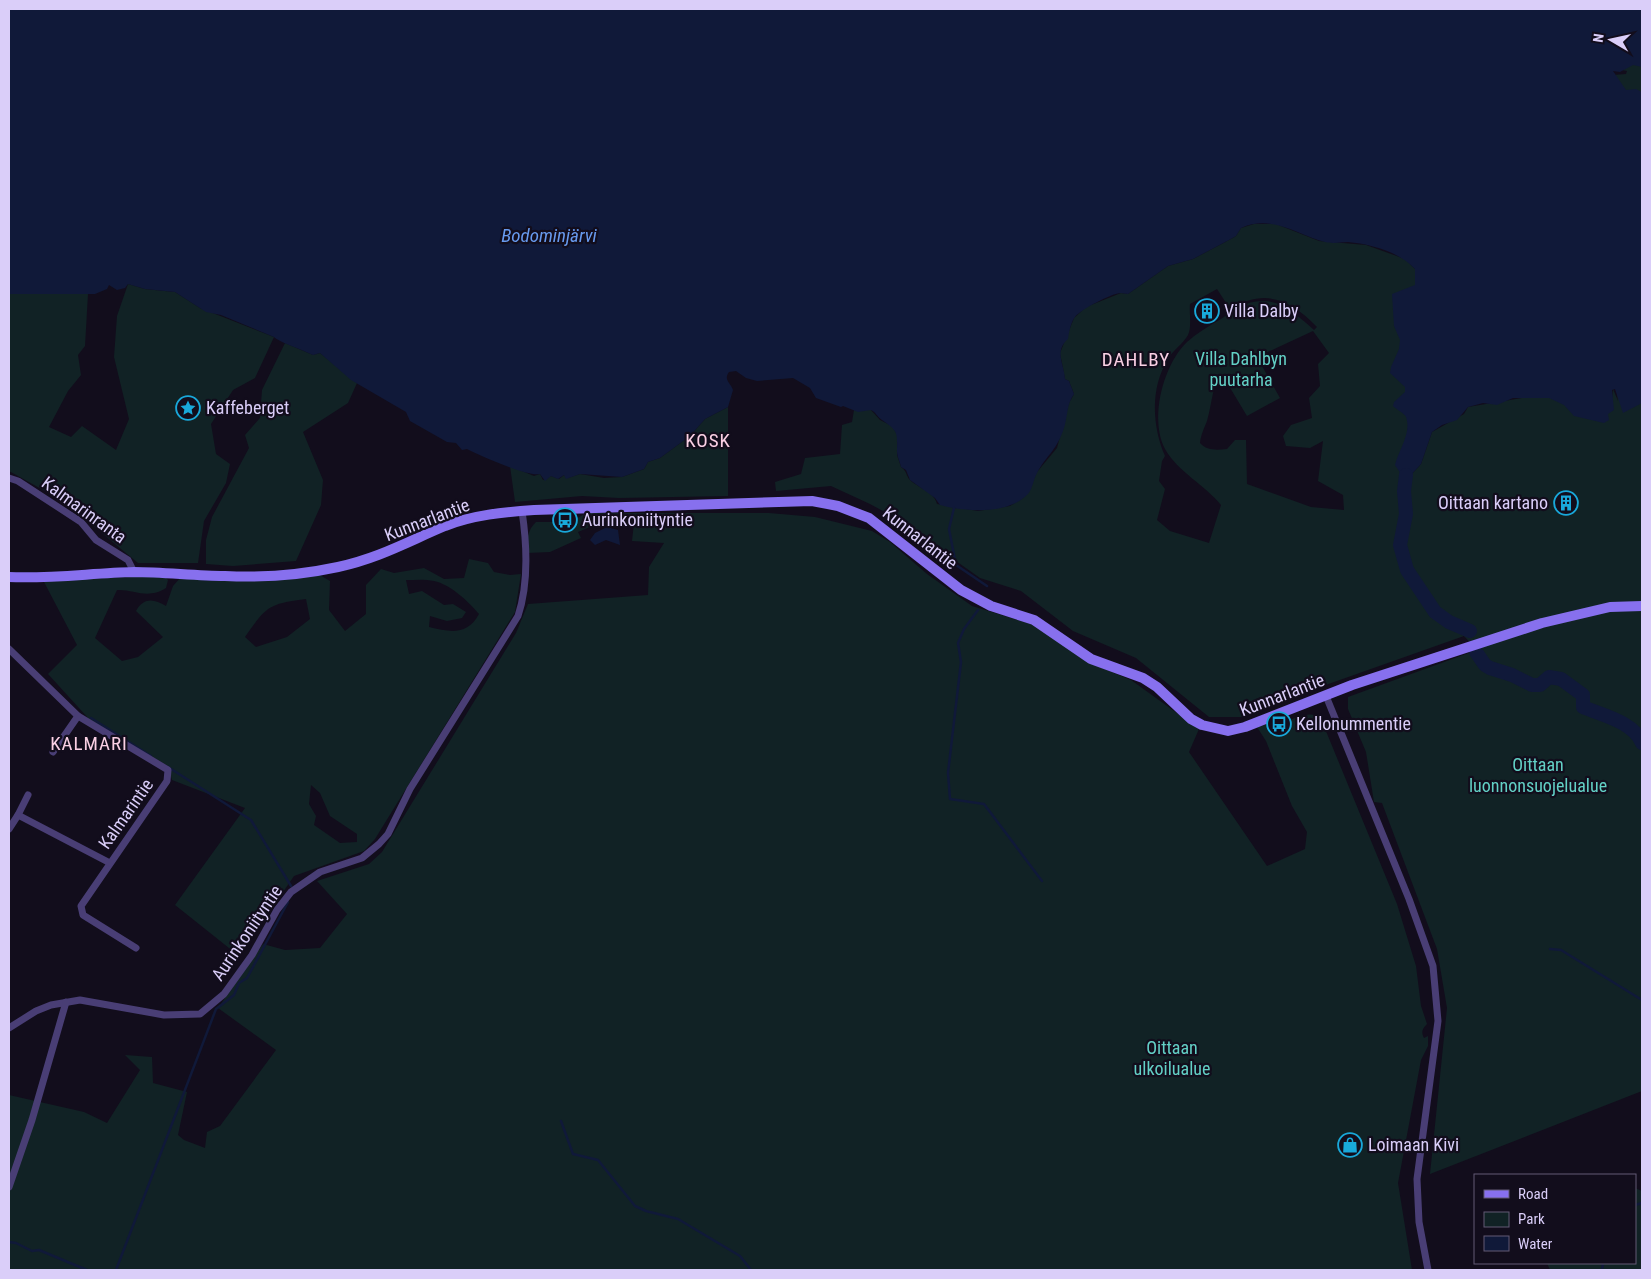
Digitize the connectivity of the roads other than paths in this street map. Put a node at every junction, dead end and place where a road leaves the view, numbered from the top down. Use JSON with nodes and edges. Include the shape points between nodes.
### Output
{"nodes":[{"id":1,"x":9,"y":478,"type":"edge"},
{"id":2,"x":522,"y":511,"type":"junction"},
{"id":3,"x":134,"y":572,"type":"junction"},
{"id":4,"x":9,"y":577,"type":"edge"},
{"id":5,"x":1642,"y":606,"type":"edge"},
{"id":6,"x":9,"y":649,"type":"edge"},
{"id":7,"x":1326,"y":696,"type":"junction"},
{"id":8,"x":78,"y":716,"type":"junction"},
{"id":9,"x":53,"y":752,"type":"dead end"},
{"id":10,"x":28,"y":795,"type":"dead end"},
{"id":11,"x":18,"y":815,"type":"junction"},
{"id":12,"x":9,"y":830,"type":"edge"},
{"id":13,"x":110,"y":863,"type":"junction"},
{"id":14,"x":136,"y":948,"type":"dead end"},
{"id":15,"x":66,"y":1002,"type":"junction"},
{"id":16,"x":9,"y":1028,"type":"edge"},
{"id":17,"x":9,"y":1187,"type":"edge"},
{"id":18,"x":1428,"y":1270,"type":"edge"}],
"edges":[{"from":1,"to":3,"type":"street","name":"Kalmarinranta","via":[[81,522],[96,540],[128,560]]},
{"from":2,"to":3,"type":"main road","name":"Kunnarlantie","via":[[488,514],[458,522],[389,552],[314,572],[250,577]]},
{"from":2,"to":7,"type":"main road","name":"Kunnarlantie","via":[[793,501],[829,504],[856,512],[880,525],[975,599],[1034,620],[1091,659],[1143,678],[1202,725],[1239,729]]},
{"from":2,"to":15,"type":"street","name":"Aurinkoniityntie","via":[[526,569],[518,616],[410,789],[388,834],[373,851],[320,872],[291,892],[224,994],[200,1014],[164,1015],[94,1002]]},
{"from":3,"to":4,"type":"main road","name":"Kunnarlantie"},
{"from":5,"to":7,"type":"main road","name":"Kunnarlantie","via":[[1610,607],[1542,623],[1423,660]]},
{"from":6,"to":8,"type":"street","name":"Kalmarintie"},
{"from":7,"to":18,"type":"street","via":[[1433,966],[1438,1021],[1417,1179],[1419,1222]]},
{"from":8,"to":9,"type":"street"},
{"from":8,"to":13,"type":"street","name":"Kalmarintie","via":[[168,770],[168,781]]},
{"from":10,"to":11,"type":"street"},
{"from":11,"to":12,"type":"street"},
{"from":11,"to":13,"type":"street"},
{"from":13,"to":14,"type":"street","name":"Kalmarintie","via":[[81,906],[83,915]]},
{"from":15,"to":16,"type":"street","name":"Aurinkoniityntie","via":[[36,1011]]},
{"from":15,"to":17,"type":"street"}]}
